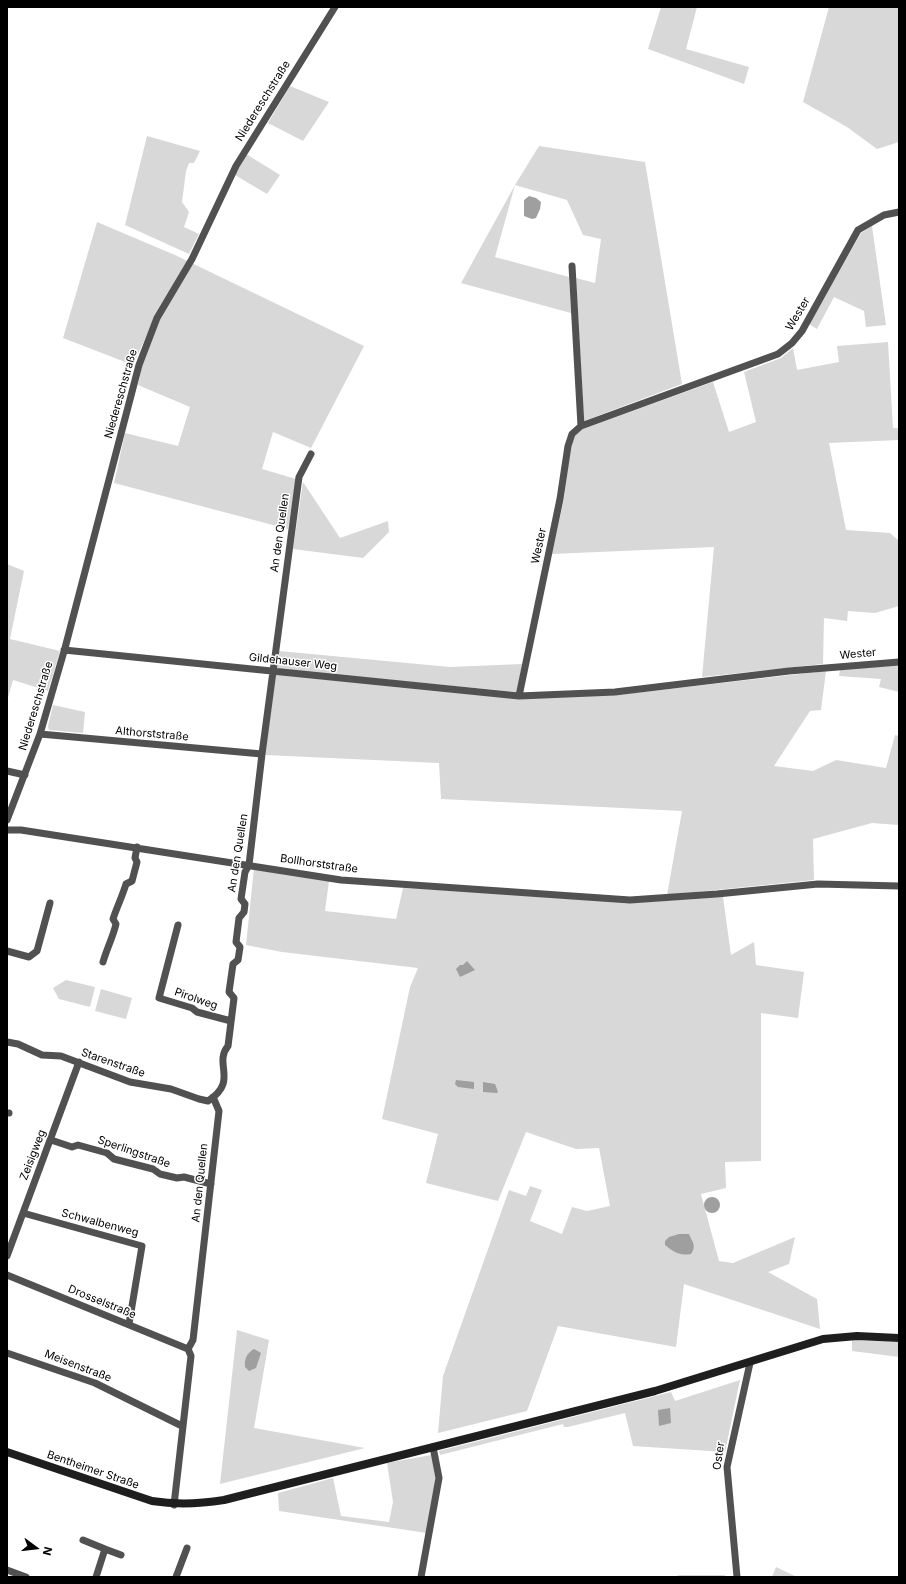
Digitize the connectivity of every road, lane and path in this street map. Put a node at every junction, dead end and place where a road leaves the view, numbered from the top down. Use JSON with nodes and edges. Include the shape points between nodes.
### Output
{"nodes":[{"id":1,"x":335,"y":7,"type":"edge"},
{"id":2,"x":899,"y":212,"type":"edge"},
{"id":3,"x":572,"y":266,"type":"dead end"},
{"id":4,"x":581,"y":426,"type":"junction"},
{"id":5,"x":311,"y":454,"type":"dead end"},
{"id":6,"x":64,"y":650,"type":"junction"},
{"id":7,"x":899,"y":662,"type":"edge"},
{"id":8,"x":273,"y":671,"type":"junction"},
{"id":9,"x":519,"y":696,"type":"junction"},
{"id":10,"x":40,"y":734,"type":"junction"},
{"id":11,"x":262,"y":754,"type":"junction"},
{"id":12,"x":7,"y":772,"type":"edge"},
{"id":13,"x":24,"y":775,"type":"junction"},
{"id":14,"x":7,"y":820,"type":"edge"},
{"id":15,"x":7,"y":830,"type":"edge"},
{"id":16,"x":137,"y":847,"type":"junction"},
{"id":17,"x":249,"y":865,"type":"junction"},
{"id":18,"x":899,"y":886,"type":"edge"},
{"id":19,"x":50,"y":903,"type":"dead end"},
{"id":20,"x":178,"y":924,"type":"dead end"},
{"id":21,"x":7,"y":951,"type":"edge"},
{"id":22,"x":103,"y":962,"type":"dead end"},
{"id":23,"x":230,"y":1021,"type":"junction"},
{"id":24,"x":7,"y":1042,"type":"edge"},
{"id":25,"x":79,"y":1062,"type":"junction"},
{"id":26,"x":213,"y":1097,"type":"junction"},
{"id":27,"x":50,"y":1140,"type":"junction"},
{"id":28,"x":211,"y":1184,"type":"junction"},
{"id":29,"x":23,"y":1214,"type":"junction"},
{"id":30,"x":7,"y":1256,"type":"edge"},
{"id":31,"x":7,"y":1276,"type":"edge"},
{"id":32,"x":129,"y":1324,"type":"junction"},
{"id":33,"x":899,"y":1338,"type":"edge"},
{"id":34,"x":188,"y":1349,"type":"junction"},
{"id":35,"x":7,"y":1352,"type":"edge"},
{"id":36,"x":750,"y":1363,"type":"junction"},
{"id":37,"x":182,"y":1426,"type":"junction"},
{"id":38,"x":433,"y":1447,"type":"junction"},
{"id":39,"x":7,"y":1454,"type":"edge"},
{"id":40,"x":174,"y":1504,"type":"junction"},
{"id":41,"x":83,"y":1540,"type":"dead end"},
{"id":42,"x":186,"y":1548,"type":"dead end"},
{"id":43,"x":105,"y":1549,"type":"junction"},
{"id":44,"x":122,"y":1554,"type":"dead end"},
{"id":45,"x":7,"y":1570,"type":"edge"},
{"id":46,"x":26,"y":1577,"type":"edge"},
{"id":47,"x":96,"y":1577,"type":"edge"},
{"id":48,"x":176,"y":1577,"type":"edge"},
{"id":49,"x":421,"y":1577,"type":"edge"},
{"id":50,"x":737,"y":1577,"type":"edge"}],
"edges":[{"from":1,"to":6,"type":"street","name":"Niedereschstraße","via":[[236,166],[192,259],[157,318],[139,365]]},
{"from":2,"to":4,"type":"street","name":"Wester","via":[[884,216],[858,230],[802,331],[778,354]]},
{"from":3,"to":4,"type":"street"},
{"from":4,"to":9,"type":"street","name":"Wester","via":[[572,434],[568,446],[560,499]]},
{"from":5,"to":8,"type":"street","name":"An den Quellen","via":[[299,477]]},
{"from":6,"to":8,"type":"street","name":"Gildehauser Weg"},
{"from":6,"to":10,"type":"street","name":"Niedereschstraße"},
{"from":7,"to":9,"type":"street","name":"Wester","via":[[789,671],[615,692]]},
{"from":8,"to":9,"type":"street","name":"Gildehauser Weg"},
{"from":8,"to":11,"type":"street","name":"An den Quellen"},
{"from":10,"to":11,"type":"street","name":"Althorststraße"},
{"from":10,"to":13,"type":"street","name":"Niedereschstraße"},
{"from":11,"to":17,"type":"street","name":"An den Quellen"},
{"from":12,"to":13,"type":"street"},
{"from":13,"to":14,"type":"street","name":"Niedereschstraße"},
{"from":15,"to":16,"type":"street","name":"Bollhorststraße"},
{"from":16,"to":17,"type":"street","name":"Bollhorststraße"},
{"from":16,"to":22,"type":"street","via":[[132,881],[126,884],[118,904],[113,919],[116,924],[112,942],[107,947]]},
{"from":17,"to":18,"type":"street","name":"Bollhorststraße","via":[[341,880],[630,900],[818,884]]},
{"from":17,"to":23,"type":"street","name":"An den Quellen","via":[[245,872],[242,899],[245,904],[244,912],[238,918],[236,942],[240,947],[231,978],[230,992],[234,998]]},
{"from":19,"to":21,"type":"street","via":[[37,951],[29,957]]},
{"from":20,"to":23,"type":"street","name":"Pirolweg","via":[[159,998]]},
{"from":23,"to":26,"type":"street","name":"An den Quellen","via":[[228,1046],[224,1055],[224,1082],[221,1090]]},
{"from":24,"to":25,"type":"street","name":"Starenstraße","via":[[42,1054],[61,1056]]},
{"from":25,"to":26,"type":"street","name":"Starenstraße","via":[[130,1082],[171,1089],[208,1101]]},
{"from":25,"to":27,"type":"street","name":"Zeisigweg"},
{"from":26,"to":28,"type":"street","name":"An den Quellen","via":[[219,1110]]},
{"from":27,"to":28,"type":"street","name":"Sperlingstraße","via":[[107,1153],[114,1159],[153,1169],[160,1174],[177,1178],[184,1176]]},
{"from":27,"to":29,"type":"street","name":"Zeisigweg"},
{"from":28,"to":34,"type":"street","name":"An den Quellen","via":[[193,1340]]},
{"from":29,"to":30,"type":"street","name":"Zeisigweg"},
{"from":29,"to":32,"type":"street","name":"Schwalbenweg","via":[[142,1246]]},
{"from":31,"to":32,"type":"street","name":"Drosselstraße"},
{"from":32,"to":34,"type":"street","name":"Drosselstraße"},
{"from":33,"to":36,"type":"main road","name":"Bentheimer Straße","via":[[857,1336],[823,1339]]},
{"from":34,"to":37,"type":"street","name":"An den Quellen","via":[[191,1356]]},
{"from":35,"to":37,"type":"street","name":"Meisenstraße","via":[[95,1382]]},
{"from":36,"to":38,"type":"main road","name":"Bentheimer Straße","via":[[655,1391]]},
{"from":36,"to":50,"type":"street","name":"Oster","via":[[727,1467]]},
{"from":37,"to":40,"type":"street","name":"An den Quellen"},
{"from":38,"to":40,"type":"main road","name":"Bentheimer Straße","via":[[224,1500]]},
{"from":38,"to":49,"type":"street","via":[[439,1478]]},
{"from":39,"to":40,"type":"main road","name":"Bentheimer Straße","via":[[124,1493]]},
{"from":41,"to":43,"type":"street"},
{"from":42,"to":48,"type":"street"},
{"from":43,"to":44,"type":"street"},
{"from":43,"to":47,"type":"street"},
{"from":45,"to":46,"type":"street"}]}
